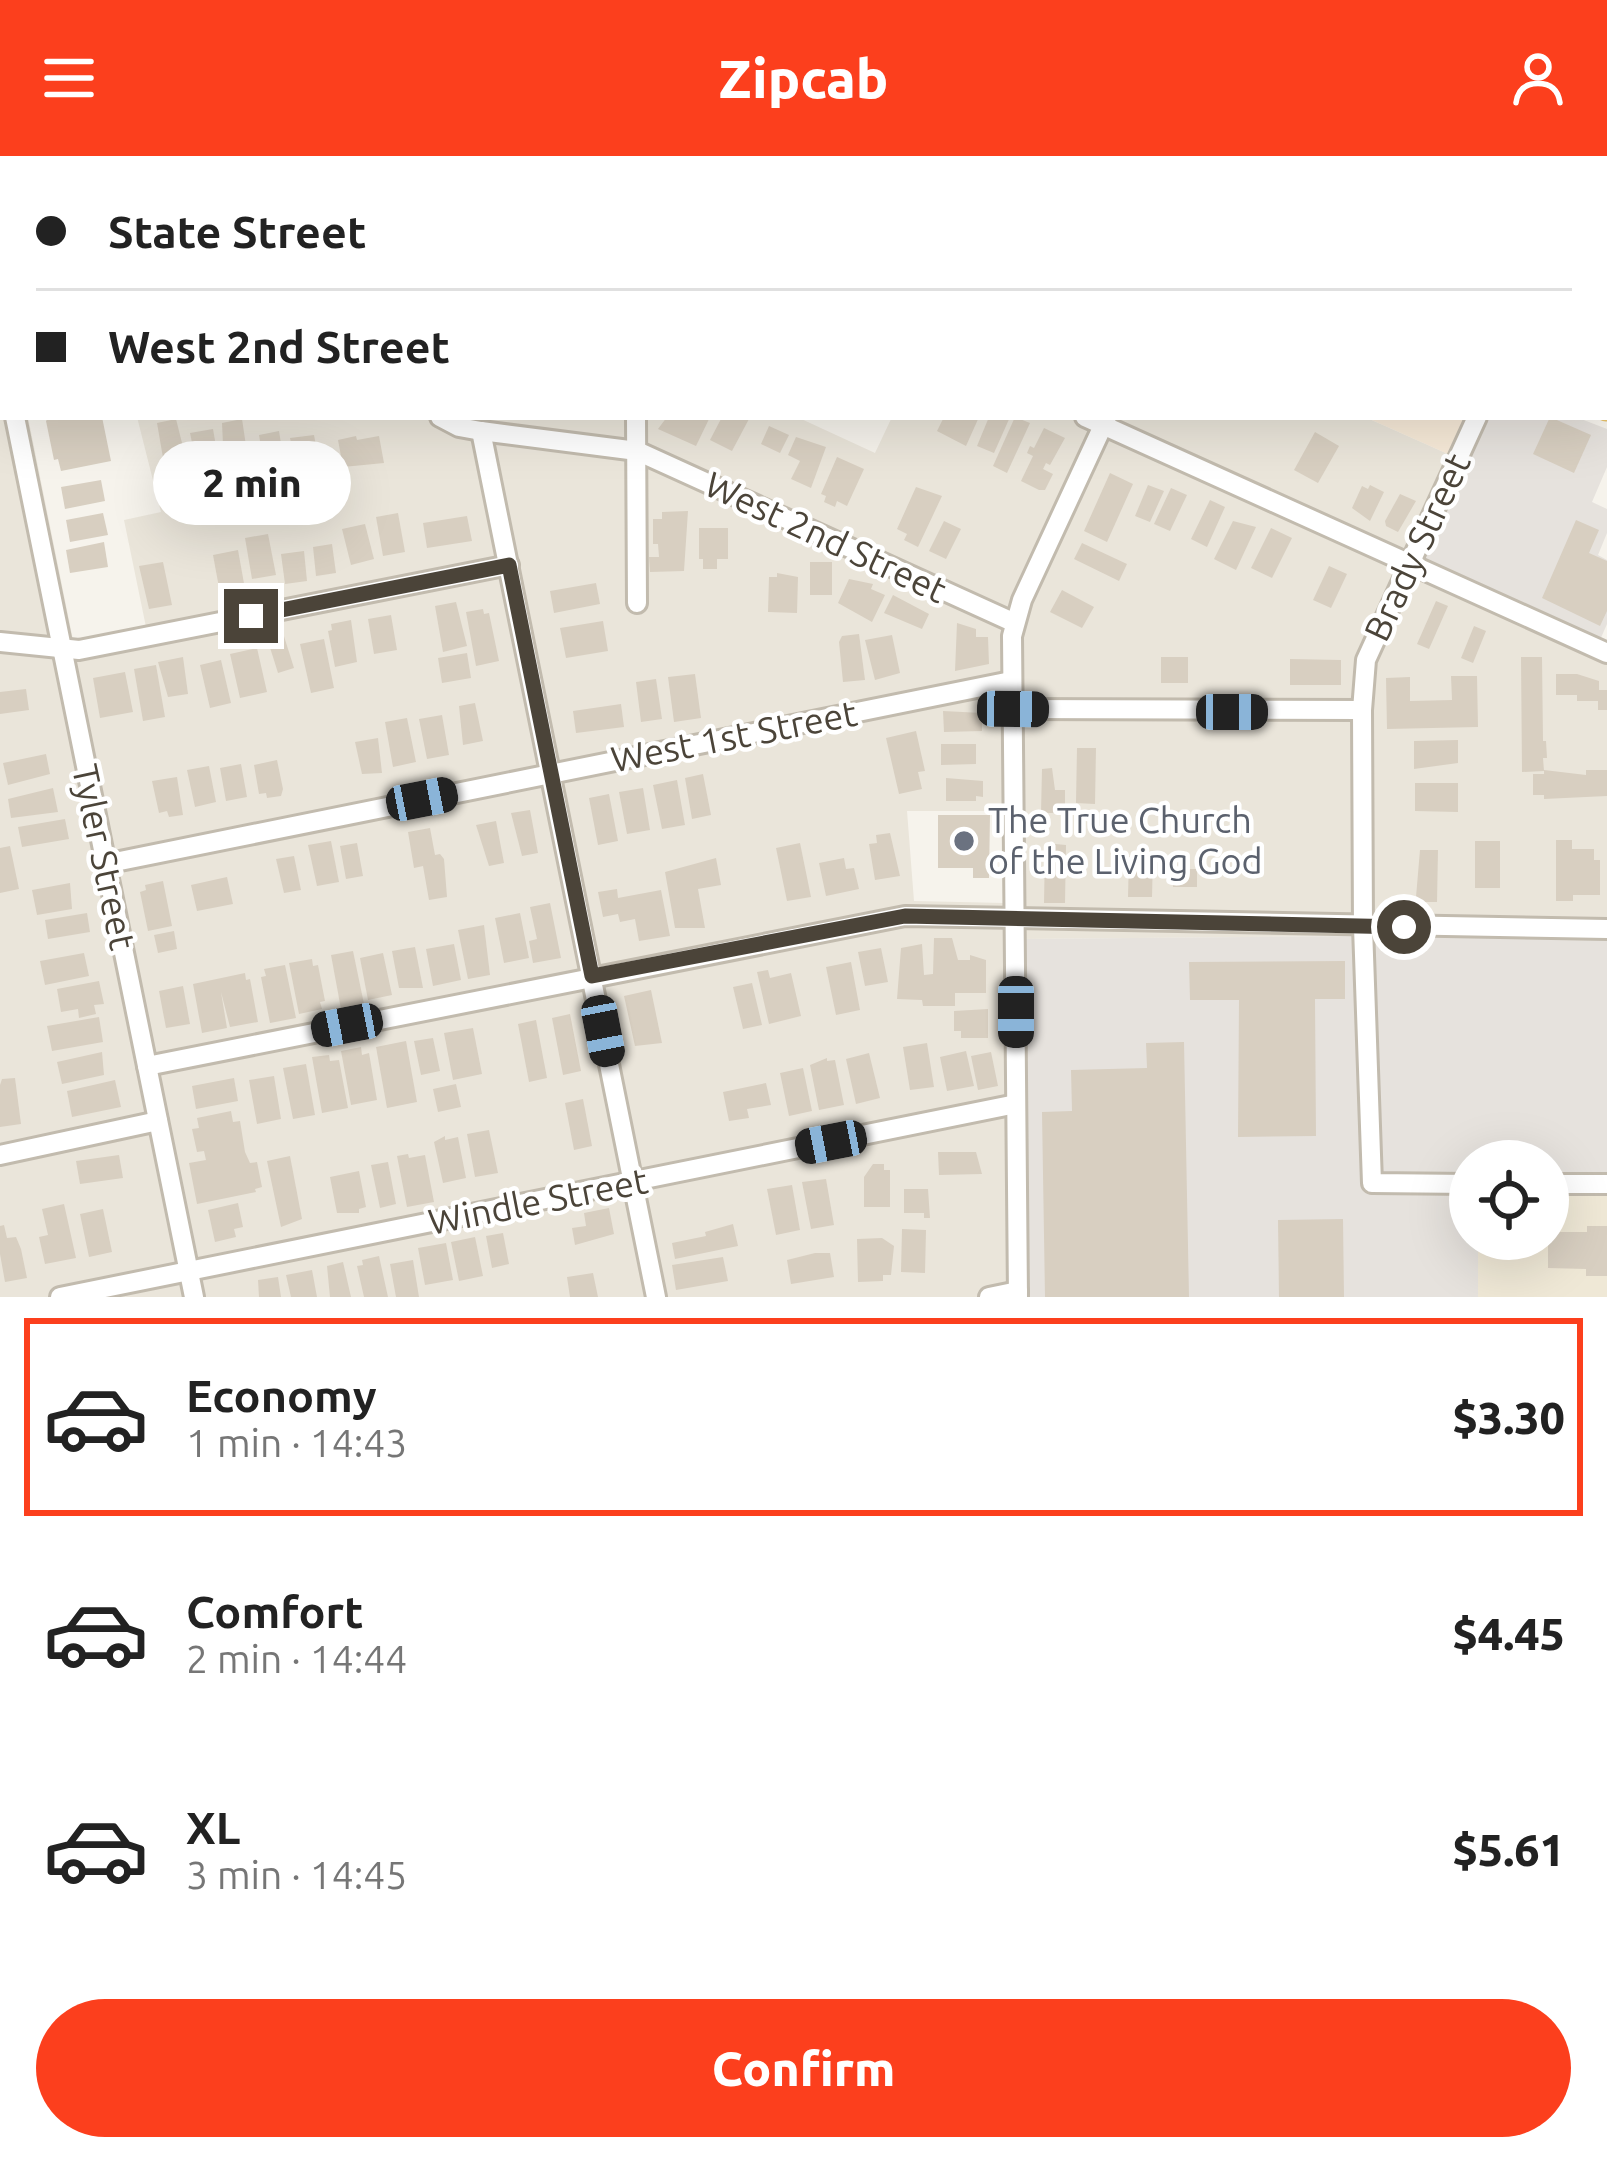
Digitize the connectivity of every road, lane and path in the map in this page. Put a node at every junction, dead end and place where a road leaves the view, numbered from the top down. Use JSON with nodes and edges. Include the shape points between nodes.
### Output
{"nodes":[{"id":1,"x":16,"y":420,"type":"edge"},
{"id":2,"x":446,"y":420,"type":"edge"},
{"id":3,"x":637,"y":420,"type":"edge"},
{"id":4,"x":1098,"y":420,"type":"edge"},
{"id":5,"x":1476,"y":420,"type":"edge"},
{"id":6,"x":481,"y":431,"type":"junction"},
{"id":7,"x":637,"y":451,"type":"junction"},
{"id":8,"x":1409,"y":562,"type":"junction"},
{"id":9,"x":509,"y":565,"type":"junction"},
{"id":10,"x":637,"y":603,"type":"dead end"},
{"id":11,"x":1015,"y":623,"type":"junction"},
{"id":12,"x":0,"y":642,"type":"edge"},
{"id":13,"x":62,"y":646,"type":"junction"},
{"id":14,"x":1607,"y":653,"type":"edge"},
{"id":15,"x":1011,"y":681,"type":"junction"},
{"id":16,"x":1013,"y":709,"type":"junction"},
{"id":17,"x":1362,"y":710,"type":"junction"},
{"id":18,"x":551,"y":772,"type":"junction"},
{"id":19,"x":105,"y":863,"type":"junction"},
{"id":20,"x":1015,"y":921,"type":"junction"},
{"id":21,"x":1363,"y":927,"type":"junction"},
{"id":22,"x":1607,"y":929,"type":"edge"},
{"id":23,"x":592,"y":976,"type":"junction"},
{"id":24,"x":147,"y":1066,"type":"junction"},
{"id":25,"x":1016,"y":1105,"type":"junction"},
{"id":26,"x":158,"y":1120,"type":"junction"},
{"id":27,"x":0,"y":1155,"type":"edge"},
{"id":28,"x":632,"y":1182,"type":"junction"},
{"id":29,"x":1449,"y":1184,"type":"edge"},
{"id":30,"x":1569,"y":1184,"type":"edge"},
{"id":31,"x":1607,"y":1184,"type":"edge"},
{"id":32,"x":189,"y":1271,"type":"junction"},
{"id":33,"x":1018,"y":1294,"type":"edge"},
{"id":34,"x":60,"y":1297,"type":"edge"},
{"id":35,"x":194,"y":1297,"type":"edge"},
{"id":36,"x":656,"y":1297,"type":"edge"},
{"id":37,"x":988,"y":1297,"type":"edge"}],
"edges":[{"from":1,"to":13,"type":"street","name":"Tyler Street"},
{"from":2,"to":6,"type":"street","name":"West 2nd Street"},
{"from":3,"to":7,"type":"street"},
{"from":4,"to":8,"type":"street"},
{"from":4,"to":11,"type":"street"},
{"from":5,"to":8,"type":"street","name":"Brady Street"},
{"from":6,"to":7,"type":"street","name":"West 2nd Street"},
{"from":6,"to":9,"type":"street"},
{"from":7,"to":10,"type":"street"},
{"from":7,"to":11,"type":"street","name":"West 2nd Street"},
{"from":8,"to":14,"type":"street"},
{"from":8,"to":17,"type":"street","name":"Brady Street","via":[[1366,660]]},
{"from":9,"to":13,"type":"street","via":[[80,650]]},
{"from":9,"to":18,"type":"street"},
{"from":11,"to":15,"type":"street"},
{"from":12,"to":13,"type":"street"},
{"from":13,"to":19,"type":"street","name":"Tyler Street"},
{"from":15,"to":16,"type":"street"},
{"from":15,"to":18,"type":"street","name":"West 1st Street"},
{"from":16,"to":17,"type":"street"},
{"from":16,"to":20,"type":"street"},
{"from":17,"to":21,"type":"street","name":"Brady Street"},
{"from":18,"to":19,"type":"street","name":"West 1st Street"},
{"from":18,"to":23,"type":"street"},
{"from":19,"to":24,"type":"street","name":"Tyler Street"},
{"from":20,"to":21,"type":"street"},
{"from":20,"to":23,"type":"street","via":[[905,916]]},
{"from":20,"to":25,"type":"street"},
{"from":21,"to":22,"type":"street"},
{"from":21,"to":29,"type":"street","name":"Brady Street","via":[[1372,1183]]},
{"from":23,"to":24,"type":"street"},
{"from":23,"to":28,"type":"street"},
{"from":24,"to":26,"type":"street","name":"Tyler Street"},
{"from":25,"to":28,"type":"street","name":"Windle Street"},
{"from":25,"to":33,"type":"street"},
{"from":26,"to":27,"type":"street"},
{"from":26,"to":32,"type":"street","name":"Tyler Street"},
{"from":28,"to":32,"type":"street","name":"Windle Street"},
{"from":28,"to":36,"type":"street"},
{"from":30,"to":31,"type":"street"},
{"from":32,"to":34,"type":"street","name":"Windle Street"},
{"from":32,"to":35,"type":"street","name":"Tyler Street"},
{"from":33,"to":37,"type":"street"}]}
